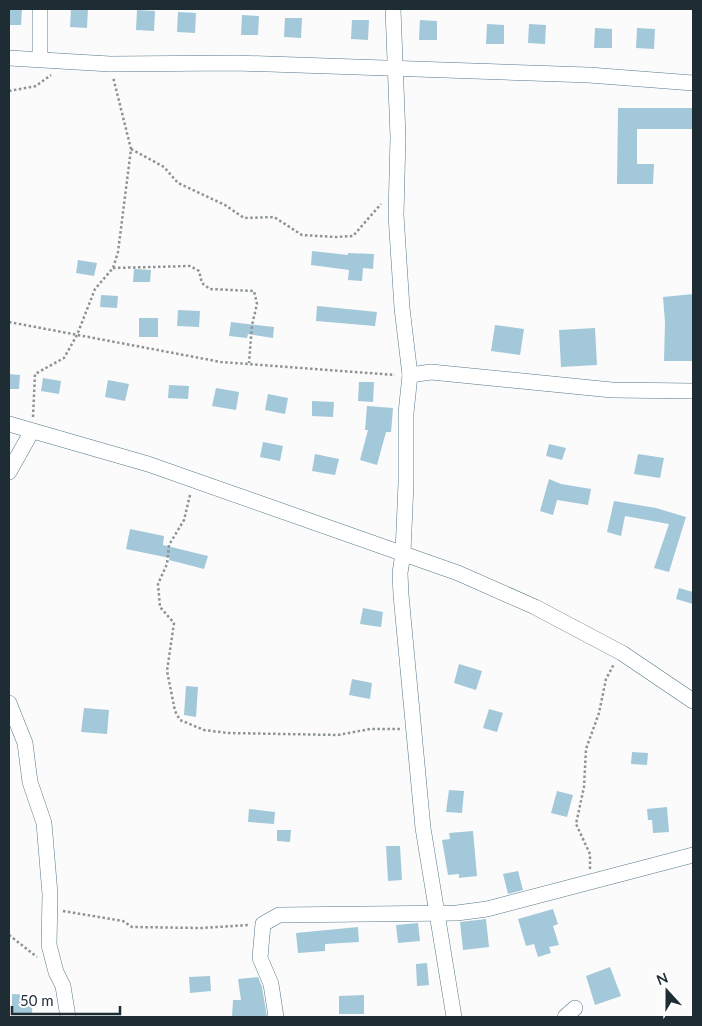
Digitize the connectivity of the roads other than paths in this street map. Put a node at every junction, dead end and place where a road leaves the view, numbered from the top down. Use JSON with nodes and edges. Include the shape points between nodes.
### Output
{"nodes":[{"id":1,"x":40,"y":9,"type":"edge"},
{"id":2,"x":394,"y":9,"type":"edge"},
{"id":3,"x":9,"y":58,"type":"edge"},
{"id":4,"x":40,"y":59,"type":"junction"},
{"id":5,"x":396,"y":70,"type":"junction"},
{"id":6,"x":693,"y":83,"type":"edge"},
{"id":7,"x":410,"y":375,"type":"junction"},
{"id":8,"x":693,"y":391,"type":"edge"},
{"id":9,"x":9,"y":424,"type":"edge"},
{"id":10,"x":32,"y":431,"type":"junction"},
{"id":11,"x":9,"y":472,"type":"edge"},
{"id":12,"x":403,"y":553,"type":"junction"},
{"id":13,"x":693,"y":701,"type":"edge"},
{"id":14,"x":9,"y":703,"type":"edge"},
{"id":15,"x":693,"y":855,"type":"edge"},
{"id":16,"x":438,"y":912,"type":"junction"},
{"id":17,"x":68,"y":1017,"type":"edge"},
{"id":18,"x":276,"y":1017,"type":"edge"},
{"id":19,"x":454,"y":1017,"type":"edge"}],
"edges":[{"from":1,"to":4,"type":"street"},
{"from":2,"to":5,"type":"street"},
{"from":3,"to":4,"type":"street"},
{"from":4,"to":5,"type":"street","via":[[110,64],[236,63]]},
{"from":5,"to":6,"type":"street","via":[[589,75]]},
{"from":5,"to":7,"type":"street","via":[[399,184],[396,215]]},
{"from":7,"to":8,"type":"street","via":[[432,372],[612,390]]},
{"from":7,"to":12,"type":"street","via":[[406,413]]},
{"from":9,"to":10,"type":"street"},
{"from":10,"to":11,"type":"street"},
{"from":10,"to":12,"type":"street","via":[[96,447]]},
{"from":12,"to":13,"type":"street","via":[[535,607],[622,653]]},
{"from":12,"to":16,"type":"street","via":[[400,595],[423,828]]},
{"from":14,"to":17,"type":"street","via":[[25,743],[30,782],[44,824],[51,909],[49,940],[56,972],[64,986]]},
{"from":15,"to":16,"type":"street","via":[[487,909]]},
{"from":16,"to":18,"type":"street","via":[[280,915],[263,924],[260,958],[271,984]]},
{"from":16,"to":19,"type":"street"}]}
